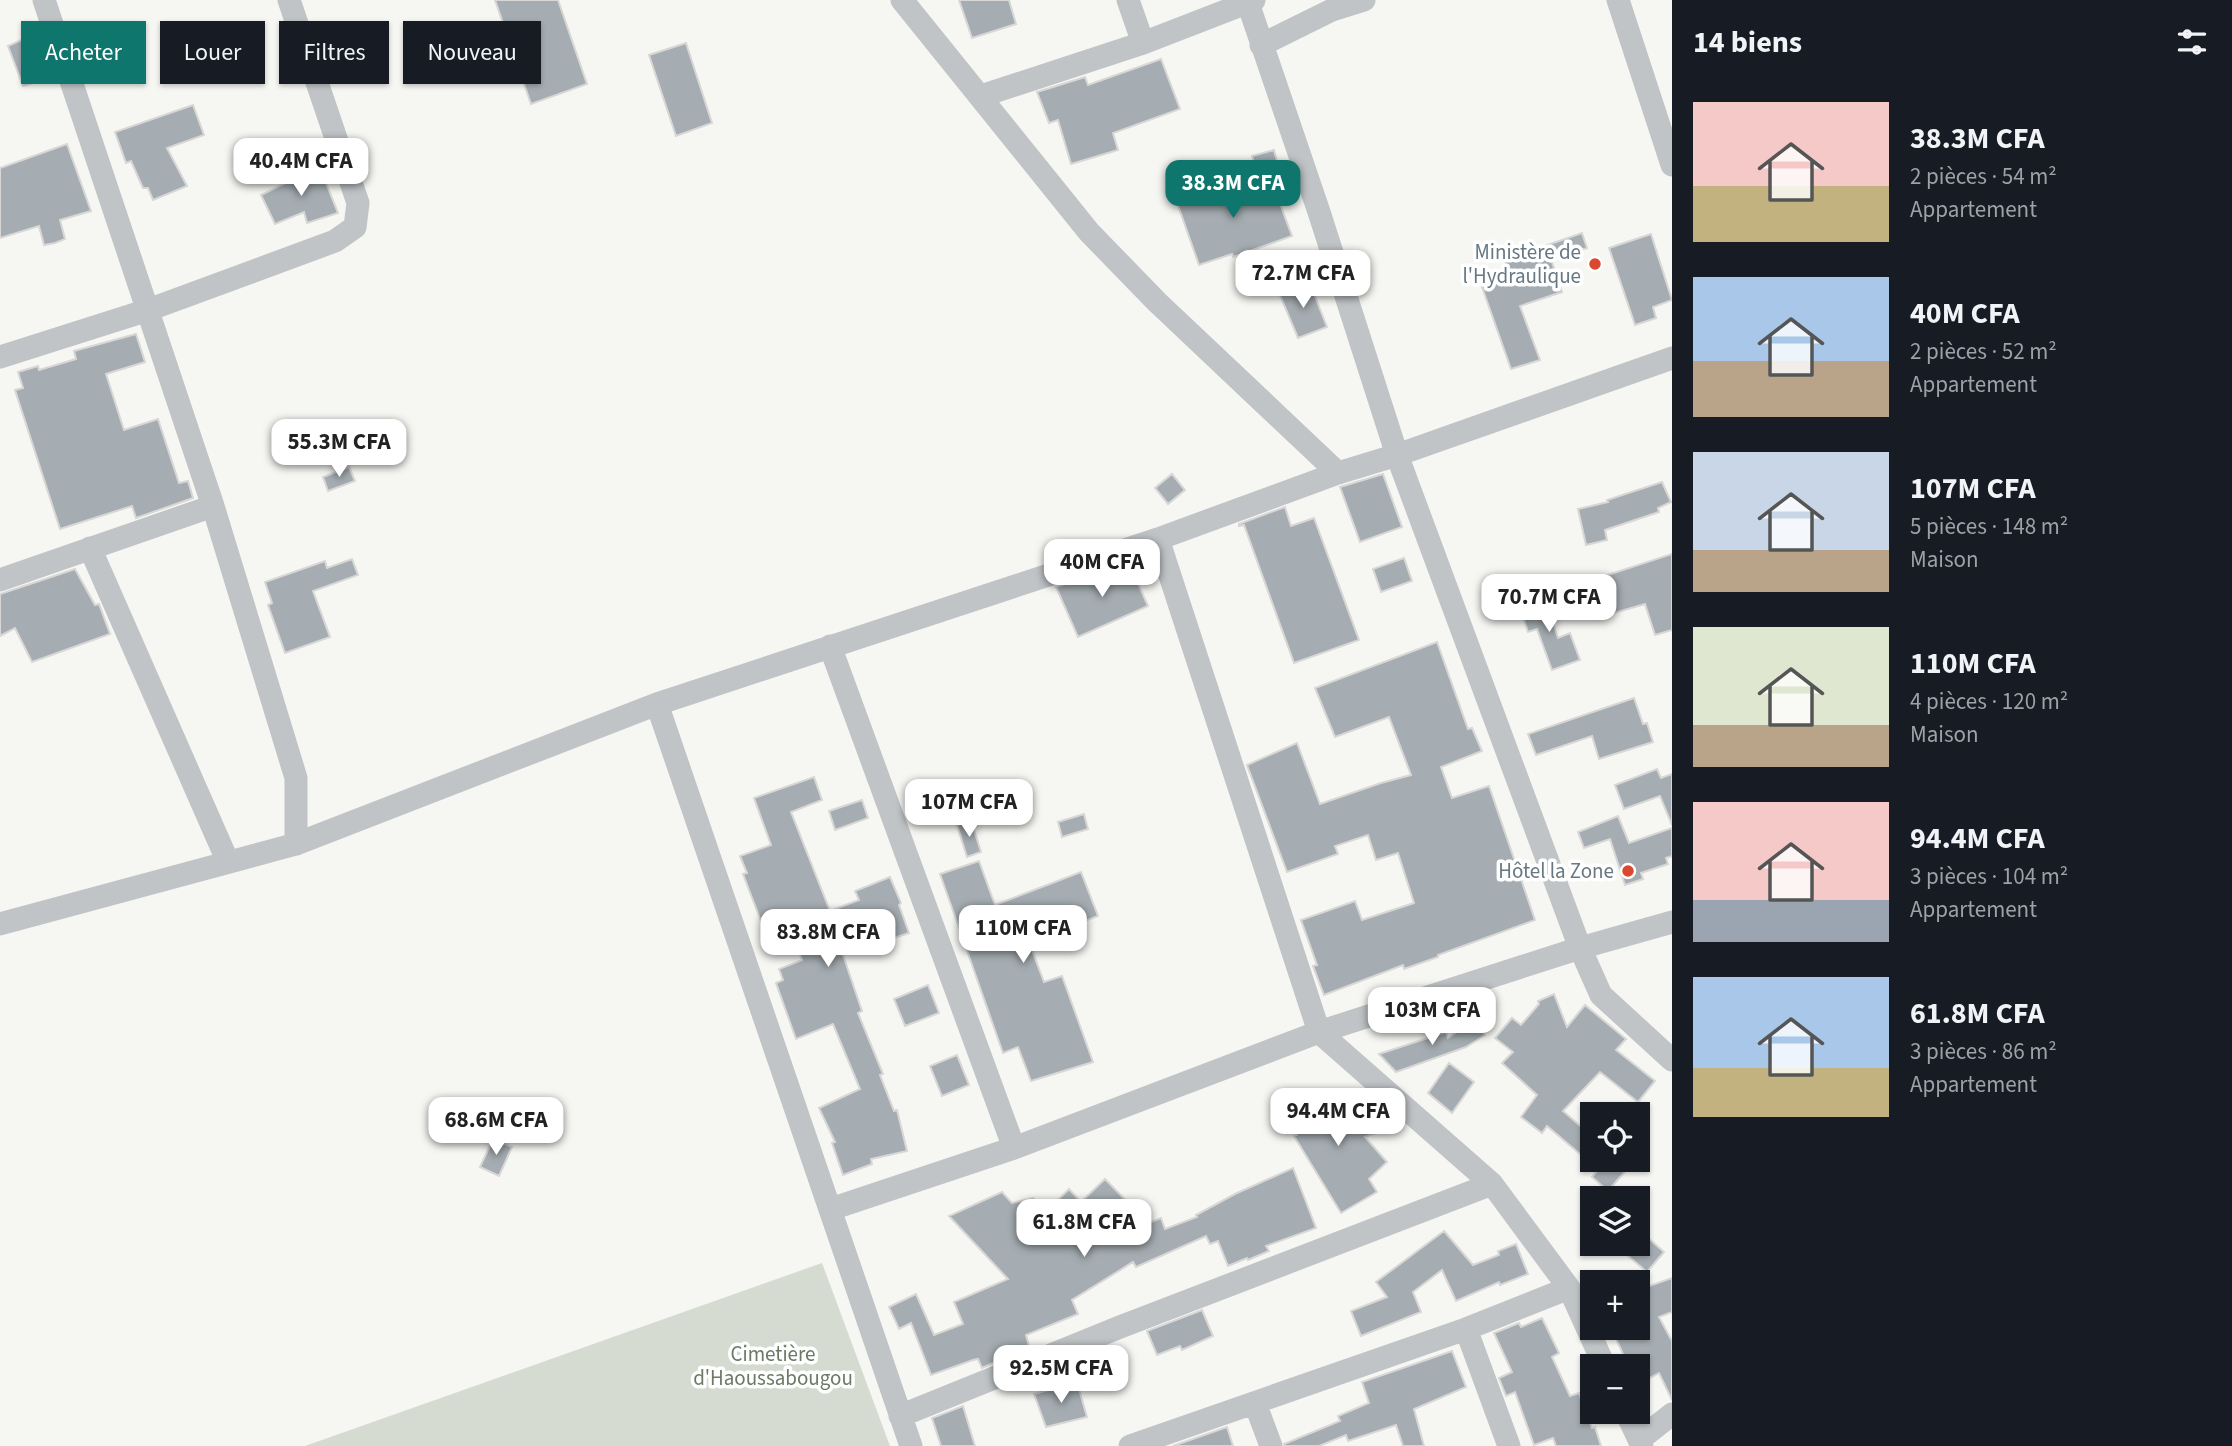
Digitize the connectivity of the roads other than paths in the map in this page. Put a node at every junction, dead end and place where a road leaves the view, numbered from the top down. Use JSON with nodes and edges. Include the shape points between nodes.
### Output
{"nodes":[{"id":1,"x":44,"y":0,"type":"edge"},
{"id":2,"x":289,"y":0,"type":"edge"},
{"id":3,"x":902,"y":0,"type":"edge"},
{"id":4,"x":1128,"y":0,"type":"edge"},
{"id":5,"x":1364,"y":0,"type":"edge"},
{"id":6,"x":1618,"y":0,"type":"edge"},
{"id":7,"x":1251,"y":1,"type":"edge"},
{"id":8,"x":1330,"y":5,"type":"edge"},
{"id":9,"x":1143,"y":43,"type":"junction"},
{"id":10,"x":1261,"y":45,"type":"junction"},
{"id":11,"x":981,"y":96,"type":"junction"},
{"id":12,"x":1672,"y":165,"type":"edge"},
{"id":13,"x":148,"y":310,"type":"junction"},
{"id":14,"x":0,"y":357,"type":"edge"},
{"id":15,"x":1672,"y":358,"type":"edge"},
{"id":16,"x":1397,"y":455,"type":"junction"},
{"id":17,"x":1338,"y":473,"type":"junction"},
{"id":18,"x":213,"y":506,"type":"junction"},
{"id":19,"x":1158,"y":539,"type":"junction"},
{"id":20,"x":90,"y":548,"type":"junction"},
{"id":21,"x":0,"y":580,"type":"edge"},
{"id":22,"x":830,"y":646,"type":"junction"},
{"id":23,"x":657,"y":704,"type":"junction"},
{"id":24,"x":296,"y":844,"type":"junction"},
{"id":25,"x":228,"y":862,"type":"junction"},
{"id":26,"x":1672,"y":922,"type":"edge"},
{"id":27,"x":0,"y":924,"type":"edge"},
{"id":28,"x":1580,"y":948,"type":"junction"},
{"id":29,"x":1319,"y":1032,"type":"junction"},
{"id":30,"x":1672,"y":1060,"type":"edge"},
{"id":31,"x":1014,"y":1148,"type":"junction"},
{"id":32,"x":1492,"y":1184,"type":"junction"},
{"id":33,"x":831,"y":1209,"type":"junction"},
{"id":34,"x":1569,"y":1288,"type":"junction"},
{"id":35,"x":1466,"y":1329,"type":"junction"},
{"id":36,"x":1599,"y":1354,"type":"edge"},
{"id":37,"x":1255,"y":1403,"type":"junction"},
{"id":38,"x":1672,"y":1414,"type":"edge"},
{"id":39,"x":900,"y":1416,"type":"junction"},
{"id":40,"x":1631,"y":1424,"type":"edge"},
{"id":41,"x":1640,"y":1443,"type":"edge"},
{"id":42,"x":911,"y":1446,"type":"edge"},
{"id":43,"x":1130,"y":1446,"type":"edge"},
{"id":44,"x":1270,"y":1446,"type":"edge"},
{"id":45,"x":1509,"y":1446,"type":"edge"}],
"edges":[{"from":1,"to":13,"type":"street"},
{"from":2,"to":13,"type":"street","via":[[358,203],[355,227],[335,241]]},
{"from":3,"to":11,"type":"street"},
{"from":4,"to":9,"type":"street"},
{"from":5,"to":8,"type":"street"},
{"from":6,"to":12,"type":"street"},
{"from":7,"to":9,"type":"street"},
{"from":7,"to":10,"type":"street"},
{"from":8,"to":10,"type":"street"},
{"from":9,"to":11,"type":"street"},
{"from":10,"to":16,"type":"street"},
{"from":11,"to":17,"type":"street","via":[[1089,232]]},
{"from":13,"to":14,"type":"street"},
{"from":13,"to":18,"type":"street"},
{"from":15,"to":16,"type":"street"},
{"from":16,"to":17,"type":"street"},
{"from":16,"to":28,"type":"street"},
{"from":17,"to":19,"type":"street"},
{"from":18,"to":20,"type":"street"},
{"from":18,"to":24,"type":"street","via":[[296,778]]},
{"from":19,"to":22,"type":"street"},
{"from":19,"to":29,"type":"street"},
{"from":20,"to":21,"type":"street"},
{"from":20,"to":25,"type":"street"},
{"from":22,"to":23,"type":"street"},
{"from":22,"to":31,"type":"street"},
{"from":23,"to":24,"type":"street"},
{"from":23,"to":33,"type":"street"},
{"from":24,"to":25,"type":"street"},
{"from":25,"to":27,"type":"street"},
{"from":26,"to":28,"type":"street"},
{"from":28,"to":29,"type":"street"},
{"from":28,"to":30,"type":"street","via":[[1601,995]]},
{"from":29,"to":31,"type":"street"},
{"from":29,"to":32,"type":"street"},
{"from":31,"to":33,"type":"street"},
{"from":32,"to":34,"type":"street"},
{"from":32,"to":39,"type":"street"},
{"from":33,"to":39,"type":"street"},
{"from":34,"to":35,"type":"street"},
{"from":34,"to":36,"type":"street"},
{"from":35,"to":37,"type":"street"},
{"from":35,"to":45,"type":"street"},
{"from":37,"to":43,"type":"street"},
{"from":37,"to":44,"type":"street"},
{"from":38,"to":41,"type":"street"},
{"from":39,"to":42,"type":"street"},
{"from":40,"to":41,"type":"street"}]}
